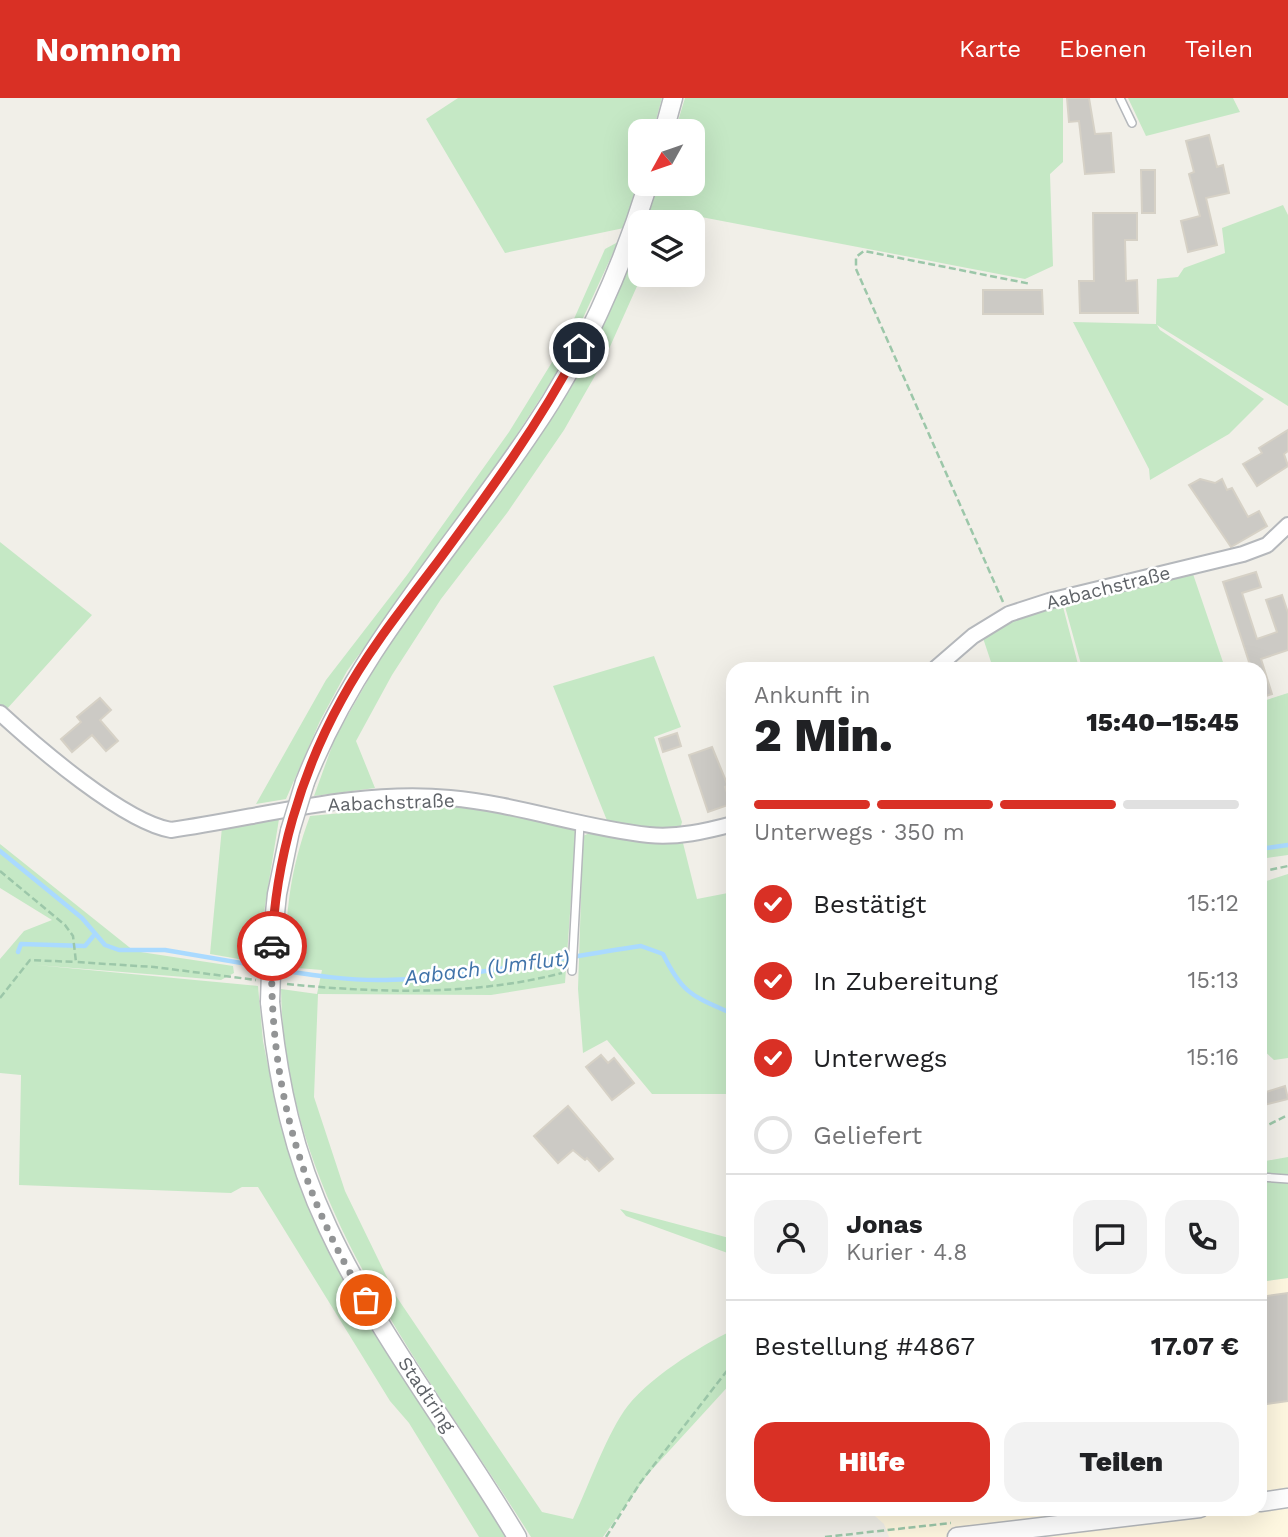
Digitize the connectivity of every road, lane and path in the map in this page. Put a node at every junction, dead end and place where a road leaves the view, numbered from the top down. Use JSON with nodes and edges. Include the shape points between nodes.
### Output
{"nodes":[{"id":1,"x":673,"y":98,"type":"edge"},
{"id":2,"x":1120,"y":98,"type":"edge"},
{"id":3,"x":667,"y":119,"type":"edge"},
{"id":4,"x":1132,"y":124,"type":"dead end"},
{"id":5,"x":643,"y":196,"type":"edge"},
{"id":6,"x":1031,"y":284,"type":"dead end"},
{"id":7,"x":1288,"y":525,"type":"edge"},
{"id":8,"x":1009,"y":614,"type":"junction"},
{"id":9,"x":943,"y":662,"type":"edge"},
{"id":10,"x":0,"y":713,"type":"edge"},
{"id":11,"x":580,"y":822,"type":"junction"},
{"id":12,"x":726,"y":825,"type":"edge"},
{"id":13,"x":1288,"y":866,"type":"edge"},
{"id":14,"x":1267,"y":870,"type":"edge"},
{"id":15,"x":0,"y":871,"type":"edge"},
{"id":16,"x":76,"y":962,"type":"junction"},
{"id":17,"x":572,"y":967,"type":"joint"},
{"id":18,"x":259,"y":981,"type":"dead end"},
{"id":19,"x":285,"y":984,"type":"dead end"},
{"id":20,"x":0,"y":998,"type":"edge"},
{"id":21,"x":1288,"y":1115,"type":"edge"},
{"id":22,"x":1267,"y":1126,"type":"edge"},
{"id":23,"x":1267,"y":1178,"type":"edge"},
{"id":24,"x":1288,"y":1180,"type":"edge"},
{"id":25,"x":726,"y":1372,"type":"edge"},
{"id":26,"x":1288,"y":1498,"type":"edge"},
{"id":27,"x":1267,"y":1501,"type":"edge"},
{"id":28,"x":1133,"y":1516,"type":"edge"},
{"id":29,"x":517,"y":1537,"type":"edge"},
{"id":30,"x":606,"y":1537,"type":"edge"},
{"id":31,"x":957,"y":1537,"type":"edge"}],
"edges":[{"from":1,"to":3,"type":"street"},
{"from":2,"to":4,"type":"lane"},
{"from":5,"to":29,"type":"street","name":"Stadtring","bridge":true,"via":[[592,326],[535,427],[371,651],[342,698],[305,782],[290,831],[272,942],[270,1002],[277,1074],[327,1227],[355,1281]]},
{"from":6,"to":8,"type":"path","via":[[864,251],[856,257],[856,269]]},
{"from":7,"to":8,"type":"street","name":"Aabachstraße","via":[[1267,545],[1243,554]]},
{"from":8,"to":9,"type":"street","name":"Aabachstraße"},
{"from":10,"to":11,"type":"street","name":"Aabachstraße","via":[[77,776],[153,827],[171,830],[289,808],[405,798],[480,802]]},
{"from":11,"to":12,"type":"street","name":"Aabachstraße","via":[[650,835]]},
{"from":11,"to":17,"type":"lane"},
{"from":13,"to":14,"type":"path"},
{"from":15,"to":16,"type":"path","via":[[65,925],[73,936]]},
{"from":16,"to":18,"type":"path"},
{"from":16,"to":20,"type":"path","via":[[30,960]]},
{"from":17,"to":19,"type":"path","via":[[488,986],[381,991]]},
{"from":21,"to":22,"type":"path"},
{"from":23,"to":24,"type":"lane"},
{"from":25,"to":30,"type":"path","via":[[640,1483]]},
{"from":26,"to":27,"type":"street"},
{"from":28,"to":31,"type":"street"}]}
